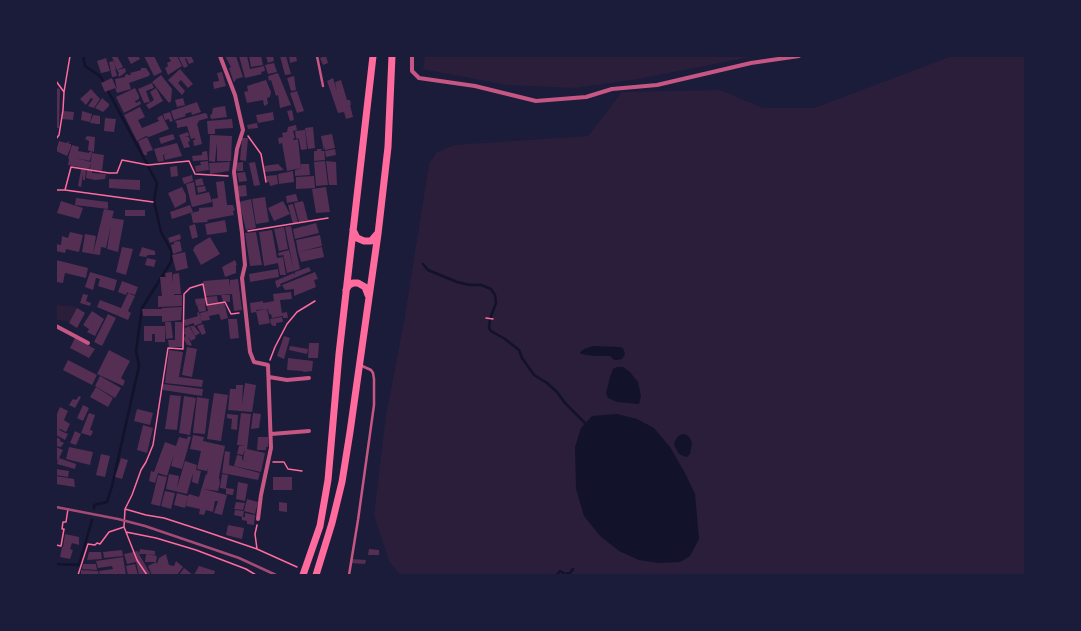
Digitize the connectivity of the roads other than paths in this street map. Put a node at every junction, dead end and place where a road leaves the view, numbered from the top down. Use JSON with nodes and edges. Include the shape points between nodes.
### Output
{"nodes":[{"id":1,"x":220,"y":56,"type":"edge"},
{"id":2,"x":317,"y":56,"type":"edge"},
{"id":3,"x":373,"y":56,"type":"edge"},
{"id":4,"x":392,"y":56,"type":"edge"},
{"id":5,"x":412,"y":56,"type":"edge"},
{"id":6,"x":799,"y":56,"type":"edge"},
{"id":7,"x":323,"y":86,"type":"dead end"},
{"id":8,"x":353,"y":230,"type":"junction"},
{"id":9,"x":378,"y":234,"type":"junction"},
{"id":10,"x":346,"y":290,"type":"junction"},
{"id":11,"x":369,"y":296,"type":"junction"},
{"id":12,"x":56,"y":326,"type":"edge"},
{"id":13,"x":88,"y":343,"type":"dead end"},
{"id":14,"x":359,"y":365,"type":"junction"},
{"id":15,"x":268,"y":377,"type":"junction"},
{"id":16,"x":309,"y":378,"type":"dead end"},
{"id":17,"x":309,"y":431,"type":"dead end"},
{"id":18,"x":271,"y":434,"type":"junction"},
{"id":19,"x":258,"y":519,"type":"road end"},
{"id":20,"x":302,"y":572,"type":"edge"},
{"id":21,"x":316,"y":573,"type":"edge"},
{"id":22,"x":349,"y":575,"type":"edge"}],
"edges":[{"from":1,"to":15,"type":"street","via":[[235,95],[243,130],[237,149],[234,176],[245,266],[242,278],[245,313],[252,358],[254,362],[268,365]]},
{"from":2,"to":7,"type":"lane"},
{"from":3,"to":8,"type":"main road"},
{"from":4,"to":9,"type":"main road","via":[[388,147]]},
{"from":5,"to":6,"type":"street","via":[[412,71],[419,78],[475,86],[536,101],[586,97],[612,89],[657,85],[751,63]]},
{"from":8,"to":9,"type":"main road","via":[[358,238],[364,241],[371,241]]},
{"from":8,"to":10,"type":"main road"},
{"from":9,"to":11,"type":"main road"},
{"from":10,"to":11,"type":"main road","via":[[349,285],[358,283],[365,287]]},
{"from":10,"to":20,"type":"main road","via":[[328,480],[320,526]]},
{"from":11,"to":14,"type":"main road"},
{"from":12,"to":13,"type":"street"},
{"from":14,"to":21,"type":"main road","via":[[342,482]]},
{"from":14,"to":22,"type":"lane","via":[[373,373],[374,404]]},
{"from":15,"to":16,"type":"street","via":[[286,380]]},
{"from":15,"to":18,"type":"street"},
{"from":17,"to":18,"type":"street"},
{"from":18,"to":19,"type":"street","via":[[271,448]]}]}
